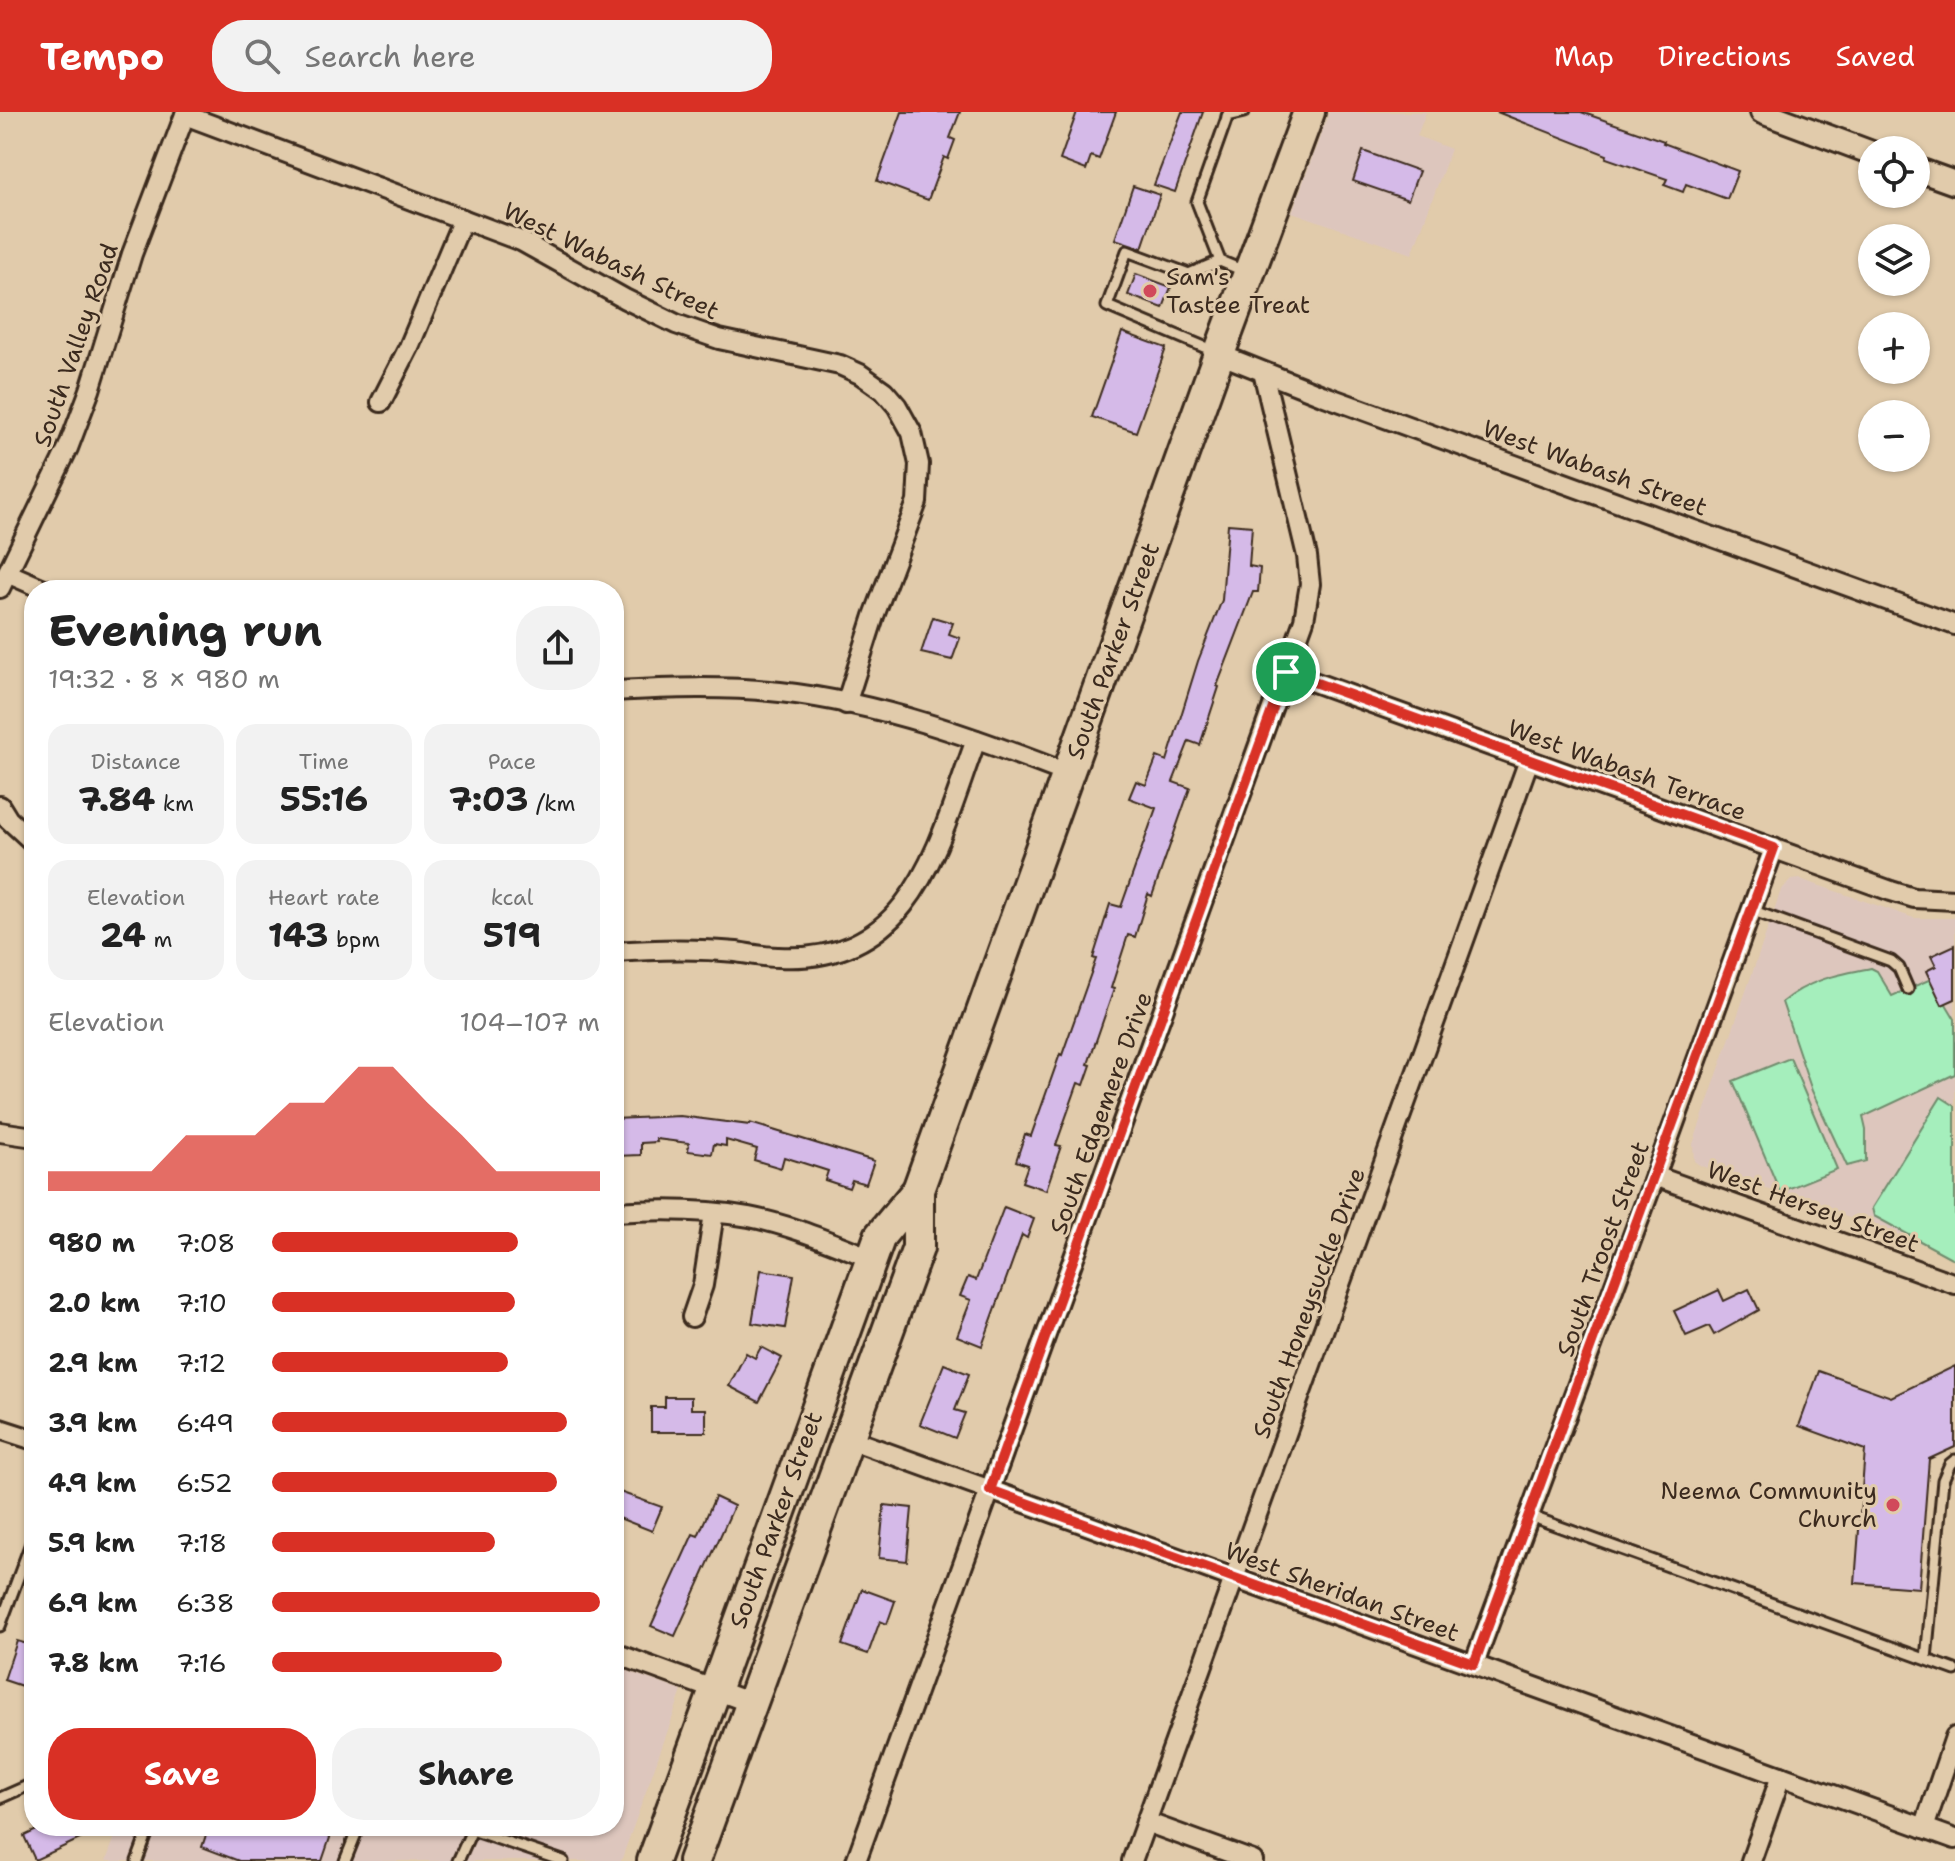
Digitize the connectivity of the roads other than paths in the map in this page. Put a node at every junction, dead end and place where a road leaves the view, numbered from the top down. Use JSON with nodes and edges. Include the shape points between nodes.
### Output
{"nodes":[{"id":1,"x":1244,"y":112,"type":"edge"},
{"id":2,"x":1309,"y":112,"type":"edge"},
{"id":3,"x":1762,"y":112,"type":"edge"},
{"id":4,"x":186,"y":114,"type":"edge"},
{"id":5,"x":1228,"y":114,"type":"edge"},
{"id":6,"x":1858,"y":148,"type":"edge"},
{"id":7,"x":1930,"y":174,"type":"edge"},
{"id":8,"x":1955,"y":183,"type":"edge"},
{"id":9,"x":463,"y":219,"type":"junction"},
{"id":10,"x":1220,"y":261,"type":"junction"},
{"id":11,"x":1251,"y":273,"type":"junction"},
{"id":12,"x":1219,"y":354,"type":"junction"},
{"id":13,"x":1263,"y":372,"type":"junction"},
{"id":14,"x":381,"y":402,"type":"dead end"},
{"id":15,"x":4,"y":581,"type":"edge"},
{"id":16,"x":24,"y":585,"type":"edge"},
{"id":17,"x":1955,"y":625,"type":"edge"},
{"id":18,"x":1286,"y":672,"type":"junction"},
{"id":19,"x":624,"y":691,"type":"edge"},
{"id":20,"x":846,"y":704,"type":"junction"},
{"id":21,"x":976,"y":740,"type":"junction"},
{"id":22,"x":1529,"y":760,"type":"junction"},
{"id":23,"x":1069,"y":774,"type":"junction"},
{"id":24,"x":0,"y":806,"type":"edge"},
{"id":25,"x":24,"y":834,"type":"edge"},
{"id":26,"x":1774,"y":848,"type":"junction"},
{"id":27,"x":1955,"y":900,"type":"edge"},
{"id":28,"x":1751,"y":910,"type":"junction"},
{"id":29,"x":624,"y":952,"type":"edge"},
{"id":30,"x":1908,"y":989,"type":"dead end"},
{"id":31,"x":0,"y":1132,"type":"edge"},
{"id":32,"x":24,"y":1136,"type":"edge"},
{"id":33,"x":1655,"y":1176,"type":"junction"},
{"id":34,"x":918,"y":1190,"type":"junction"},
{"id":35,"x":624,"y":1211,"type":"edge"},
{"id":36,"x":714,"y":1213,"type":"junction"},
{"id":37,"x":871,"y":1258,"type":"junction"},
{"id":38,"x":1955,"y":1284,"type":"edge"},
{"id":39,"x":692,"y":1317,"type":"dead end"},
{"id":40,"x":0,"y":1429,"type":"edge"},
{"id":41,"x":24,"y":1437,"type":"edge"},
{"id":42,"x":849,"y":1439,"type":"junction"},
{"id":43,"x":1955,"y":1460,"type":"edge"},
{"id":44,"x":990,"y":1490,"type":"junction"},
{"id":45,"x":1530,"y":1516,"type":"junction"},
{"id":46,"x":24,"y":1562,"type":"edge"},
{"id":47,"x":1235,"y":1579,"type":"junction"},
{"id":48,"x":0,"y":1626,"type":"edge"},
{"id":49,"x":624,"y":1657,"type":"edge"},
{"id":50,"x":1926,"y":1659,"type":"junction"},
{"id":51,"x":1474,"y":1664,"type":"junction"},
{"id":52,"x":1955,"y":1670,"type":"edge"},
{"id":53,"x":715,"y":1689,"type":"junction"},
{"id":54,"x":751,"y":1703,"type":"junction"},
{"id":55,"x":1955,"y":1737,"type":"edge"},
{"id":56,"x":1781,"y":1776,"type":"junction"},
{"id":57,"x":24,"y":1787,"type":"edge"},
{"id":58,"x":0,"y":1798,"type":"edge"},
{"id":59,"x":1146,"y":1822,"type":"junction"},
{"id":60,"x":1924,"y":1828,"type":"junction"},
{"id":61,"x":146,"y":1836,"type":"edge"},
{"id":62,"x":355,"y":1836,"type":"edge"},
{"id":63,"x":469,"y":1836,"type":"edge"},
{"id":64,"x":490,"y":1836,"type":"edge"},
{"id":65,"x":1955,"y":1839,"type":"edge"},
{"id":66,"x":137,"y":1861,"type":"edge"},
{"id":67,"x":345,"y":1861,"type":"edge"},
{"id":68,"x":458,"y":1861,"type":"edge"},
{"id":69,"x":563,"y":1861,"type":"edge"},
{"id":70,"x":653,"y":1861,"type":"edge"},
{"id":71,"x":694,"y":1861,"type":"edge"},
{"id":72,"x":856,"y":1861,"type":"edge"},
{"id":73,"x":1132,"y":1861,"type":"edge"},
{"id":74,"x":1253,"y":1861,"type":"edge"},
{"id":75,"x":1751,"y":1861,"type":"edge"}],
"edges":[{"from":1,"to":5,"type":"lane"},
{"from":2,"to":11,"type":"highway","name":"South Parker Street"},
{"from":3,"to":6,"type":"street"},
{"from":4,"to":9,"type":"street","name":"West Wabash Street"},
{"from":4,"to":15,"type":"street","name":"South Valley Road","via":[[132,254],[68,448]]},
{"from":5,"to":10,"type":"lane","via":[[1197,202]]},
{"from":7,"to":8,"type":"street"},
{"from":9,"to":14,"type":"street"},
{"from":9,"to":20,"type":"street","name":"West Wabash Street","via":[[521,241],[676,324],[719,339],[840,365],[884,391],[897,406],[912,433],[919,464],[917,502]]},
{"from":10,"to":11,"type":"lane"},
{"from":10,"to":12,"type":"lane","via":[[1189,274],[1127,251],[1107,306]]},
{"from":11,"to":12,"type":"highway","name":"South Parker Street"},
{"from":12,"to":13,"type":"street","name":"West Wabash Street"},
{"from":12,"to":23,"type":"highway","name":"South Parker Street"},
{"from":13,"to":17,"type":"street","name":"West Wabash Street"},
{"from":13,"to":18,"type":"street","name":"South Edgemere Drive","via":[[1310,584]]},
{"from":15,"to":16,"type":"street"},
{"from":18,"to":22,"type":"street","name":"West Wabash Terrace"},
{"from":18,"to":44,"type":"street","name":"South Edgemere Drive"},
{"from":19,"to":20,"type":"street","via":[[722,688]]},
{"from":20,"to":21,"type":"street"},
{"from":21,"to":23,"type":"street"},
{"from":21,"to":29,"type":"street","via":[[923,879],[905,905],[860,941],[803,957],[681,949]]},
{"from":22,"to":26,"type":"street","name":"West Wabash Terrace"},
{"from":22,"to":47,"type":"street","name":"South Honeysuckle Drive"},
{"from":23,"to":34,"type":"highway","name":"South Parker Street"},
{"from":24,"to":25,"type":"street"},
{"from":26,"to":27,"type":"street","name":"West Wabash Terrace","via":[[1914,898]]},
{"from":26,"to":28,"type":"street","name":"South Troost Street"},
{"from":28,"to":30,"type":"lane","via":[[1891,961]]},
{"from":28,"to":33,"type":"street","name":"South Troost Street"},
{"from":31,"to":32,"type":"street"},
{"from":33,"to":38,"type":"street","name":"West Hersey Street"},
{"from":33,"to":45,"type":"street","name":"South Troost Street"},
{"from":34,"to":37,"type":"highway","name":"South Parker Street","via":[[880,1236]]},
{"from":34,"to":42,"type":"highway","name":"South Parker Street","via":[[918,1248]]},
{"from":35,"to":36,"type":"street"},
{"from":36,"to":37,"type":"street","via":[[750,1217]]},
{"from":36,"to":39,"type":"street","via":[[703,1285]]},
{"from":37,"to":53,"type":"highway","name":"South Parker Street"},
{"from":40,"to":41,"type":"street"},
{"from":42,"to":44,"type":"street","name":"West Sheridan Street"},
{"from":42,"to":54,"type":"highway","name":"South Parker Street"},
{"from":43,"to":50,"type":"lane","via":[[1943,1480]]},
{"from":44,"to":47,"type":"street","name":"West Sheridan Street"},
{"from":44,"to":72,"type":"street","name":"South Edgemere Drive"},
{"from":45,"to":50,"type":"lane"},
{"from":45,"to":51,"type":"street","name":"South Troost Street"},
{"from":46,"to":48,"type":"lane"},
{"from":47,"to":51,"type":"street","name":"West Sheridan Street"},
{"from":47,"to":59,"type":"street","name":"South Honeysuckle Drive"},
{"from":49,"to":53,"type":"street"},
{"from":50,"to":52,"type":"lane"},
{"from":51,"to":56,"type":"street","name":"West Sheridan Street"},
{"from":53,"to":54,"type":"street"},
{"from":53,"to":70,"type":"highway","name":"South Parker Street"},
{"from":54,"to":71,"type":"highway","name":"South Parker Street"},
{"from":55,"to":60,"type":"street"},
{"from":56,"to":60,"type":"street","name":"West Sheridan Street"},
{"from":56,"to":75,"type":"street"},
{"from":57,"to":58,"type":"lane"},
{"from":59,"to":73,"type":"street","name":"South Honeysuckle Drive"},
{"from":59,"to":74,"type":"street"},
{"from":60,"to":65,"type":"street","name":"West Sheridan Street"},
{"from":61,"to":66,"type":"lane"},
{"from":62,"to":67,"type":"lane"},
{"from":63,"to":68,"type":"lane"},
{"from":64,"to":69,"type":"lane"}]}
